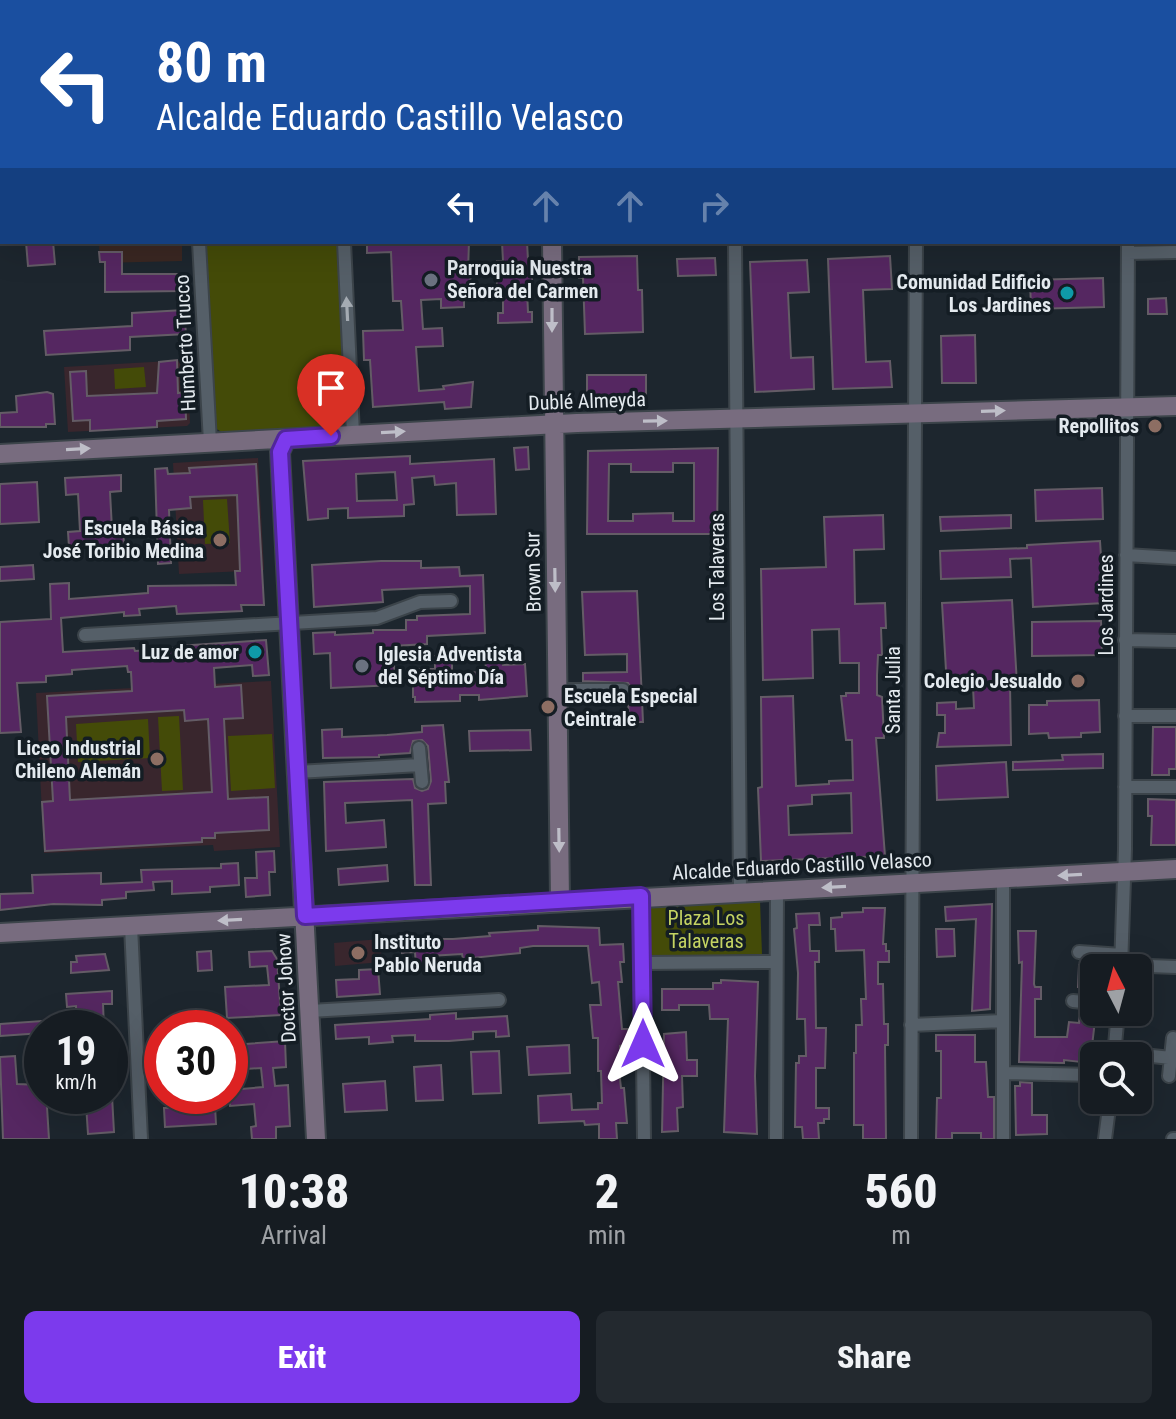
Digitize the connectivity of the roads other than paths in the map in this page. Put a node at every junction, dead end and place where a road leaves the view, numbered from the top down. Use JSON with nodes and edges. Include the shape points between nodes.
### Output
{"nodes":[{"id":1,"x":199,"y":244,"type":"edge"},
{"id":2,"x":344,"y":244,"type":"edge"},
{"id":3,"x":552,"y":244,"type":"edge"},
{"id":4,"x":735,"y":244,"type":"edge"},
{"id":5,"x":916,"y":244,"type":"edge"},
{"id":6,"x":1128,"y":247,"type":"edge"},
{"id":7,"x":1176,"y":252,"type":"edge"},
{"id":8,"x":1127,"y":406,"type":"junction"},
{"id":9,"x":1176,"y":406,"type":"edge"},
{"id":10,"x":915,"y":413,"type":"junction"},
{"id":11,"x":736,"y":419,"type":"junction"},
{"id":12,"x":553,"y":424,"type":"junction"},
{"id":13,"x":353,"y":434,"type":"junction"},
{"id":14,"x":210,"y":442,"type":"junction"},
{"id":15,"x":279,"y":444,"type":"junction"},
{"id":16,"x":0,"y":454,"type":"edge"},
{"id":17,"x":1126,"y":555,"type":"junction"},
{"id":18,"x":1176,"y":558,"type":"edge"},
{"id":19,"x":451,"y":601,"type":"dead end"},
{"id":20,"x":289,"y":623,"type":"junction"},
{"id":21,"x":85,"y":635,"type":"dead end"},
{"id":22,"x":1125,"y":640,"type":"junction"},
{"id":23,"x":1176,"y":641,"type":"edge"},
{"id":24,"x":557,"y":690,"type":"junction"},
{"id":25,"x":623,"y":690,"type":"dead end"},
{"id":26,"x":1125,"y":716,"type":"junction"},
{"id":27,"x":1176,"y":716,"type":"edge"},
{"id":28,"x":419,"y":748,"type":"dead end"},
{"id":29,"x":420,"y":765,"type":"junction"},
{"id":30,"x":297,"y":772,"type":"junction"},
{"id":31,"x":422,"y":782,"type":"dead end"},
{"id":32,"x":1125,"y":787,"type":"junction"},
{"id":33,"x":1176,"y":787,"type":"edge"},
{"id":34,"x":1176,"y":869,"type":"edge"},
{"id":35,"x":1124,"y":872,"type":"junction"},
{"id":36,"x":1003,"y":878,"type":"junction"},
{"id":37,"x":912,"y":883,"type":"junction"},
{"id":38,"x":777,"y":889,"type":"junction"},
{"id":39,"x":740,"y":891,"type":"junction"},
{"id":40,"x":641,"y":896,"type":"junction"},
{"id":41,"x":560,"y":901,"type":"junction"},
{"id":42,"x":305,"y":916,"type":"junction"},
{"id":43,"x":131,"y":926,"type":"junction"},
{"id":44,"x":0,"y":933,"type":"edge"},
{"id":45,"x":1079,"y":952,"type":"dead end"},
{"id":46,"x":1087,"y":954,"type":"edge"},
{"id":47,"x":1122,"y":954,"type":"edge"},
{"id":48,"x":776,"y":962,"type":"junction"},
{"id":49,"x":643,"y":963,"type":"junction"},
{"id":50,"x":1152,"y":965,"type":"edge"},
{"id":51,"x":1176,"y":967,"type":"edge"},
{"id":52,"x":499,"y":1000,"type":"dead end"},
{"id":53,"x":1073,"y":1001,"type":"dead end"},
{"id":54,"x":1080,"y":1002,"type":"edge"},
{"id":55,"x":310,"y":1011,"type":"junction"},
{"id":56,"x":1003,"y":1021,"type":"junction"},
{"id":57,"x":911,"y":1025,"type":"junction"},
{"id":58,"x":1173,"y":1038,"type":"dead end"},
{"id":59,"x":1152,"y":1057,"type":"edge"},
{"id":60,"x":1171,"y":1058,"type":"junction"},
{"id":61,"x":1003,"y":1073,"type":"junction"},
{"id":62,"x":1080,"y":1075,"type":"edge"},
{"id":63,"x":1169,"y":1076,"type":"dead end"},
{"id":64,"x":1108,"y":1114,"type":"edge"},
{"id":65,"x":141,"y":1139,"type":"edge"},
{"id":66,"x":316,"y":1139,"type":"edge"},
{"id":67,"x":644,"y":1139,"type":"edge"},
{"id":68,"x":776,"y":1139,"type":"edge"},
{"id":69,"x":911,"y":1139,"type":"edge"},
{"id":70,"x":1003,"y":1139,"type":"edge"},
{"id":71,"x":1105,"y":1139,"type":"edge"}],
"edges":[{"from":1,"to":14,"type":"street","name":"Humberto Trucco"},
{"from":13,"to":2,"type":"street","one_way":true},
{"from":3,"to":12,"type":"main road","name":"Brown Sur","one_way":true},
{"from":4,"to":11,"type":"street","name":"Los Talaveras"},
{"from":5,"to":10,"type":"street","name":"Santa Julia"},
{"from":6,"to":7,"type":"street"},
{"from":6,"to":8,"type":"street","name":"Los Jardines"},
{"from":8,"to":9,"type":"main road","name":"Dublé Almeyda"},
{"from":10,"to":8,"type":"main road","name":"Dublé Almeyda","one_way":true},
{"from":8,"to":17,"type":"street","name":"Los Jardines"},
{"from":10,"to":11,"type":"main road","name":"Dublé Almeyda"},
{"from":10,"to":37,"type":"street","name":"Santa Julia"},
{"from":12,"to":11,"type":"main road","name":"Dublé Almeyda","one_way":true},
{"from":11,"to":39,"type":"street","name":"Los Talaveras"},
{"from":13,"to":12,"type":"main road","name":"Dublé Almeyda","one_way":true},
{"from":12,"to":24,"type":"main road","name":"Brown Sur","one_way":true},
{"from":13,"to":15,"type":"main road","name":"Dublé Almeyda"},
{"from":14,"to":15,"type":"main road","name":"Dublé Almeyda"},
{"from":16,"to":14,"type":"main road","name":"Dublé Almeyda","one_way":true},
{"from":15,"to":20,"type":"main road","name":"Doctor Johow"},
{"from":17,"to":18,"type":"street"},
{"from":17,"to":22,"type":"street","name":"Los Jardines"},
{"from":19,"to":20,"type":"street","via":[[420,602],[383,617]]},
{"from":20,"to":21,"type":"street"},
{"from":20,"to":30,"type":"main road","name":"Doctor Johow"},
{"from":22,"to":23,"type":"street"},
{"from":22,"to":26,"type":"street","name":"Los Jardines"},
{"from":24,"to":25,"type":"street"},
{"from":24,"to":41,"type":"main road","name":"Brown Sur","one_way":true},
{"from":26,"to":27,"type":"street"},
{"from":26,"to":32,"type":"street","name":"Los Jardines"},
{"from":28,"to":29,"type":"street"},
{"from":29,"to":30,"type":"street"},
{"from":29,"to":31,"type":"street"},
{"from":30,"to":42,"type":"main road","name":"Doctor Johow"},
{"from":32,"to":33,"type":"street"},
{"from":32,"to":35,"type":"street","name":"Los Jardines"},
{"from":34,"to":35,"type":"main road","name":"Alcalde Eduardo Castillo Velasco"},
{"from":35,"to":36,"type":"main road","name":"Alcalde Eduardo Castillo Velasco","one_way":true},
{"from":35,"to":47,"type":"street","name":"Los Jardines"},
{"from":36,"to":37,"type":"main road","name":"Alcalde Eduardo Castillo Velasco"},
{"from":36,"to":56,"type":"street"},
{"from":37,"to":38,"type":"main road","name":"Alcalde Eduardo Castillo Velasco","one_way":true},
{"from":37,"to":57,"type":"street","name":"Santa Julia"},
{"from":38,"to":39,"type":"main road","name":"Alcalde Eduardo Castillo Velasco"},
{"from":38,"to":48,"type":"street"},
{"from":39,"to":40,"type":"main road","name":"Alcalde Eduardo Castillo Velasco"},
{"from":40,"to":41,"type":"main road","name":"Alcalde Eduardo Castillo Velasco"},
{"from":40,"to":49,"type":"street"},
{"from":41,"to":42,"type":"main road","name":"Alcalde Eduardo Castillo Velasco"},
{"from":42,"to":43,"type":"main road","name":"Alcalde Eduardo Castillo Velasco","one_way":true},
{"from":42,"to":55,"type":"main road","name":"Doctor Johow"},
{"from":43,"to":44,"type":"main road","name":"Alcalde Eduardo Castillo Velasco"},
{"from":43,"to":65,"type":"street"},
{"from":45,"to":46,"type":"street"},
{"from":48,"to":49,"type":"street"},
{"from":48,"to":68,"type":"street"},
{"from":49,"to":67,"type":"street"},
{"from":50,"to":51,"type":"street"},
{"from":52,"to":55,"type":"street"},
{"from":53,"to":54,"type":"street"},
{"from":55,"to":66,"type":"main road","name":"Doctor Johow"},
{"from":56,"to":57,"type":"street"},
{"from":56,"to":61,"type":"street"},
{"from":57,"to":69,"type":"street","name":"Santa Julia"},
{"from":58,"to":60,"type":"street"},
{"from":59,"to":60,"type":"street"},
{"from":60,"to":63,"type":"street"},
{"from":61,"to":62,"type":"street"},
{"from":61,"to":70,"type":"street"},
{"from":64,"to":71,"type":"street"}]}
